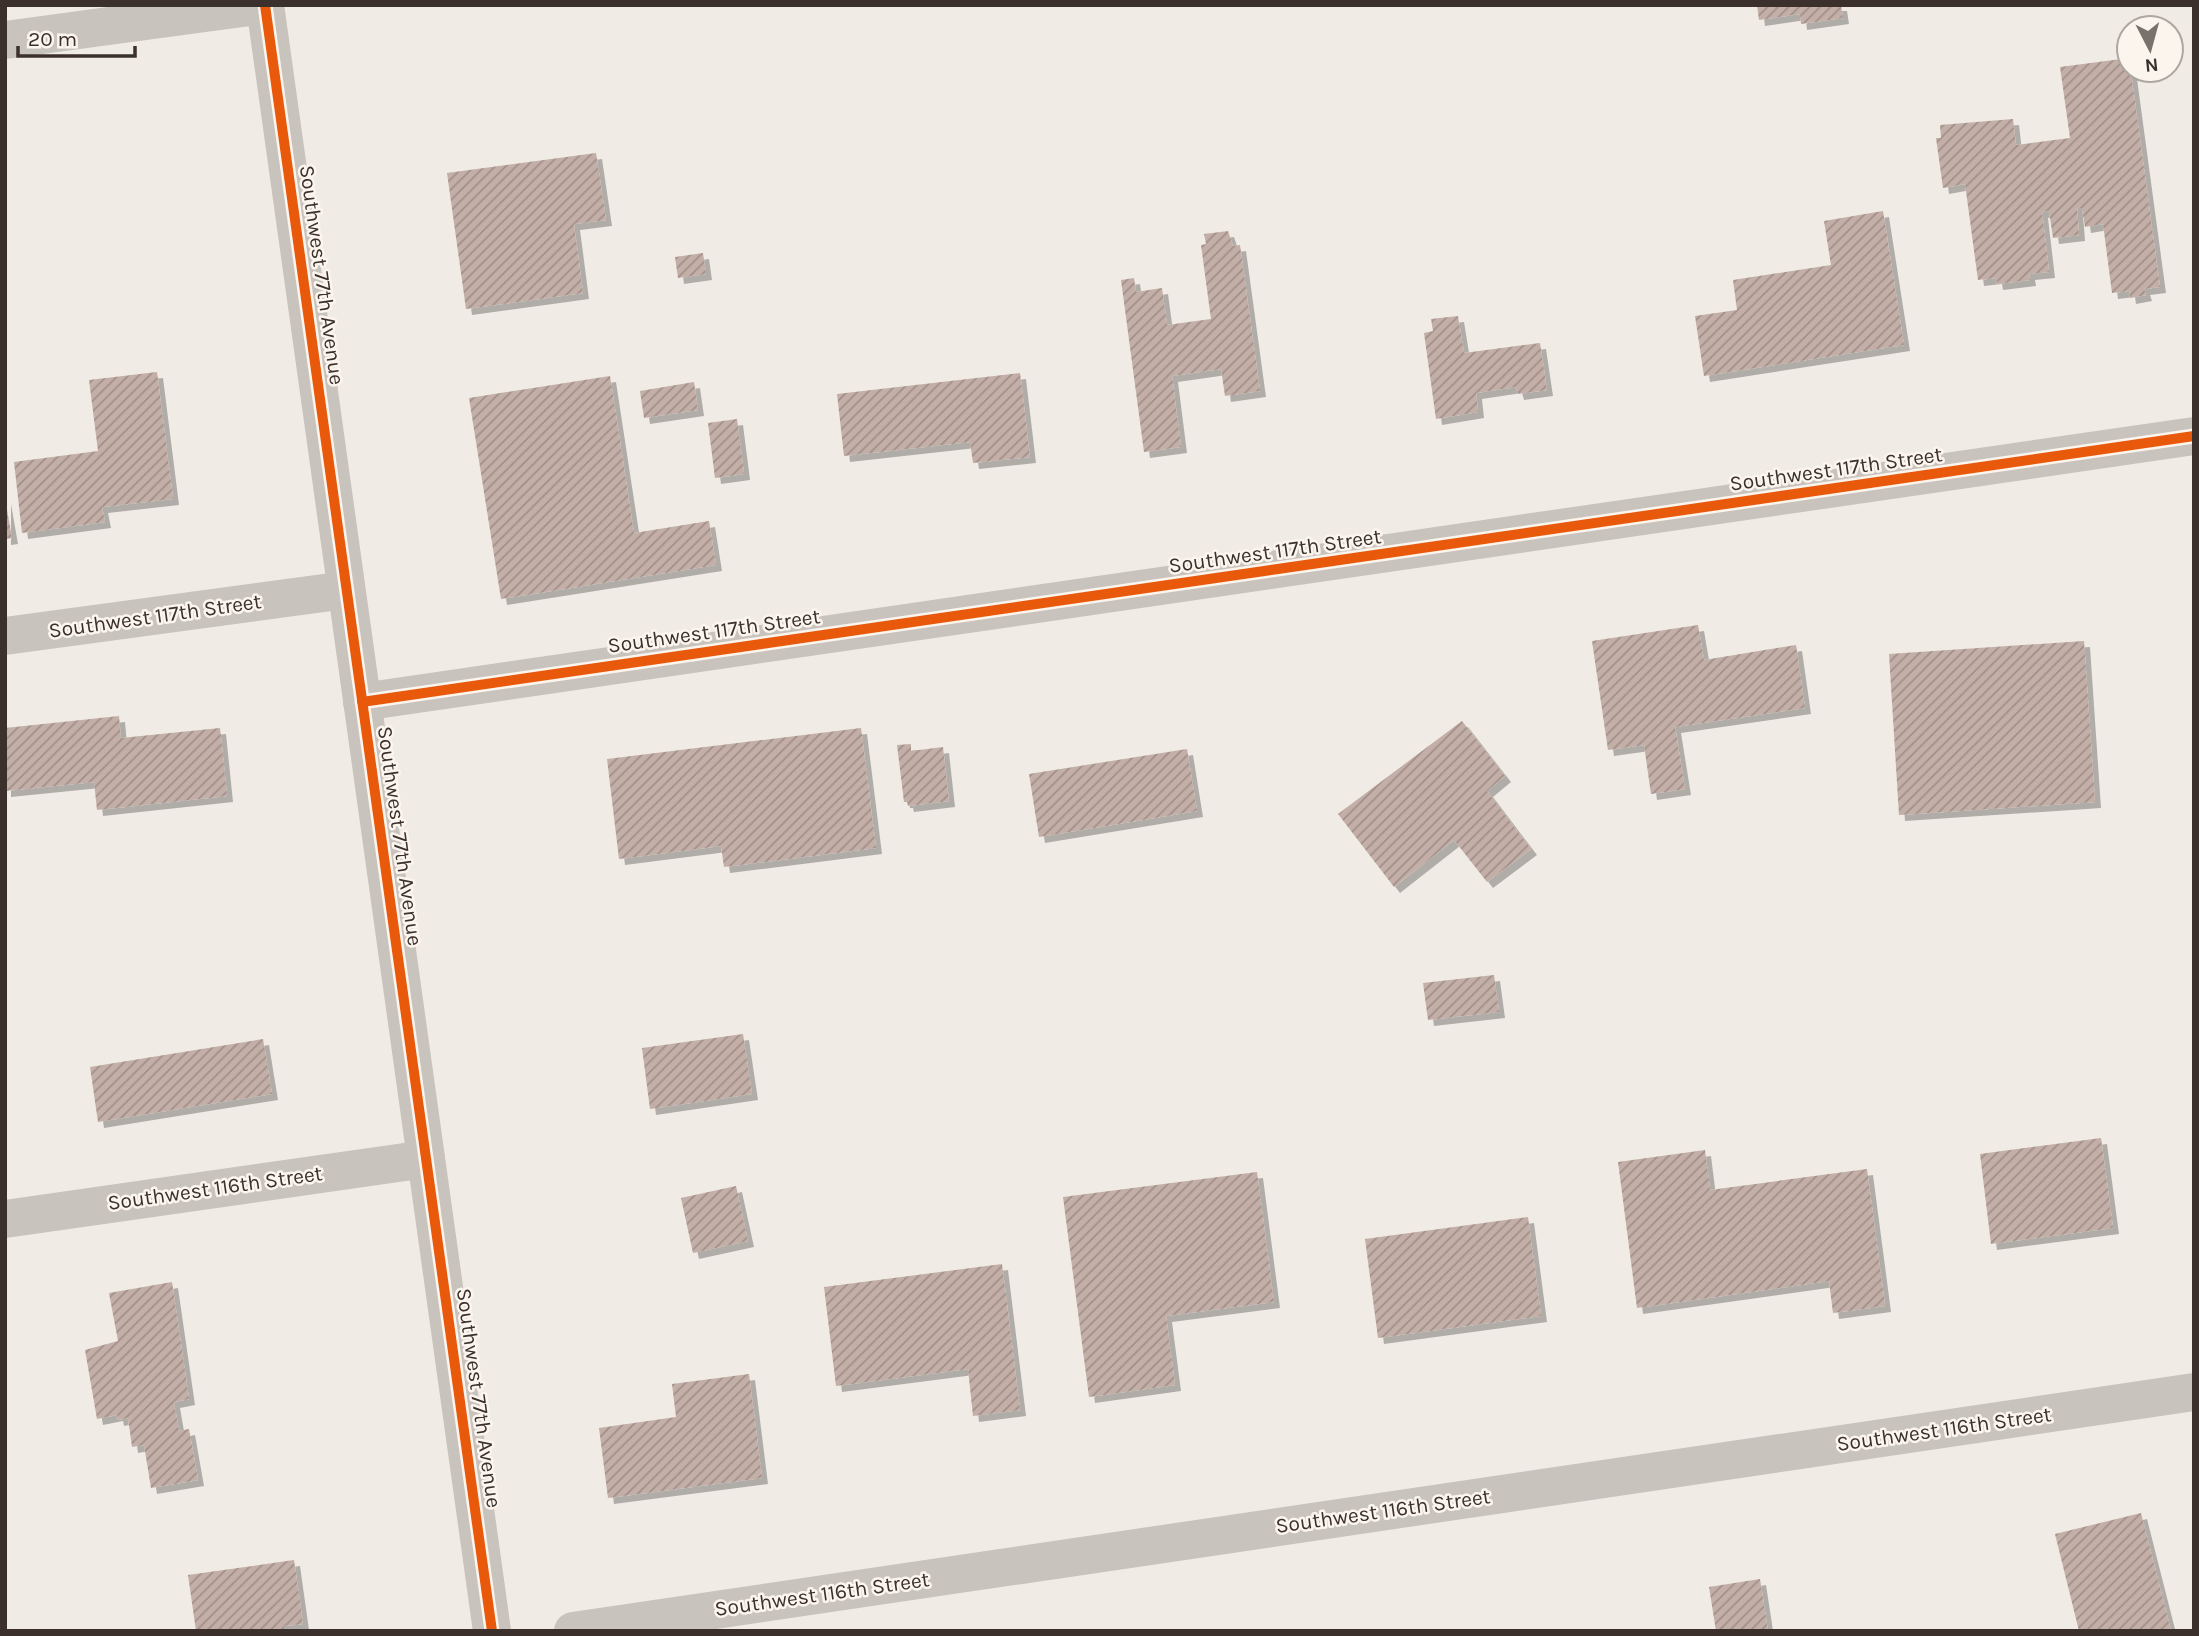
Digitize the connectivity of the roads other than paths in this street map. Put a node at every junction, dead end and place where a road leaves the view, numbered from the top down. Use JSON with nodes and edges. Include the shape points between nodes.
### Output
{"nodes":[{"id":1,"x":264,"y":5,"type":"edge"},
{"id":2,"x":5,"y":40,"type":"edge"},
{"id":3,"x":2194,"y":436,"type":"edge"},
{"id":4,"x":346,"y":590,"type":"junction"},
{"id":5,"x":5,"y":636,"type":"edge"},
{"id":6,"x":362,"y":702,"type":"junction"},
{"id":7,"x":425,"y":1158,"type":"junction"},
{"id":8,"x":5,"y":1219,"type":"edge"},
{"id":9,"x":2194,"y":1392,"type":"edge"},
{"id":10,"x":492,"y":1631,"type":"edge"},
{"id":11,"x":573,"y":1631,"type":"edge"}],
"edges":[{"from":1,"to":2,"type":"street"},
{"from":1,"to":4,"type":"street","name":"Southwest 77th Avenue"},
{"from":3,"to":6,"type":"street","name":"Southwest 117th Street"},
{"from":4,"to":5,"type":"street","name":"Southwest 117th Street"},
{"from":4,"to":6,"type":"street","name":"Southwest 77th Avenue"},
{"from":6,"to":7,"type":"street","name":"Southwest 77th Avenue"},
{"from":7,"to":8,"type":"street","name":"Southwest 116th Street"},
{"from":7,"to":10,"type":"street","name":"Southwest 77th Avenue"},
{"from":9,"to":11,"type":"street","name":"Southwest 116th Street"}]}
